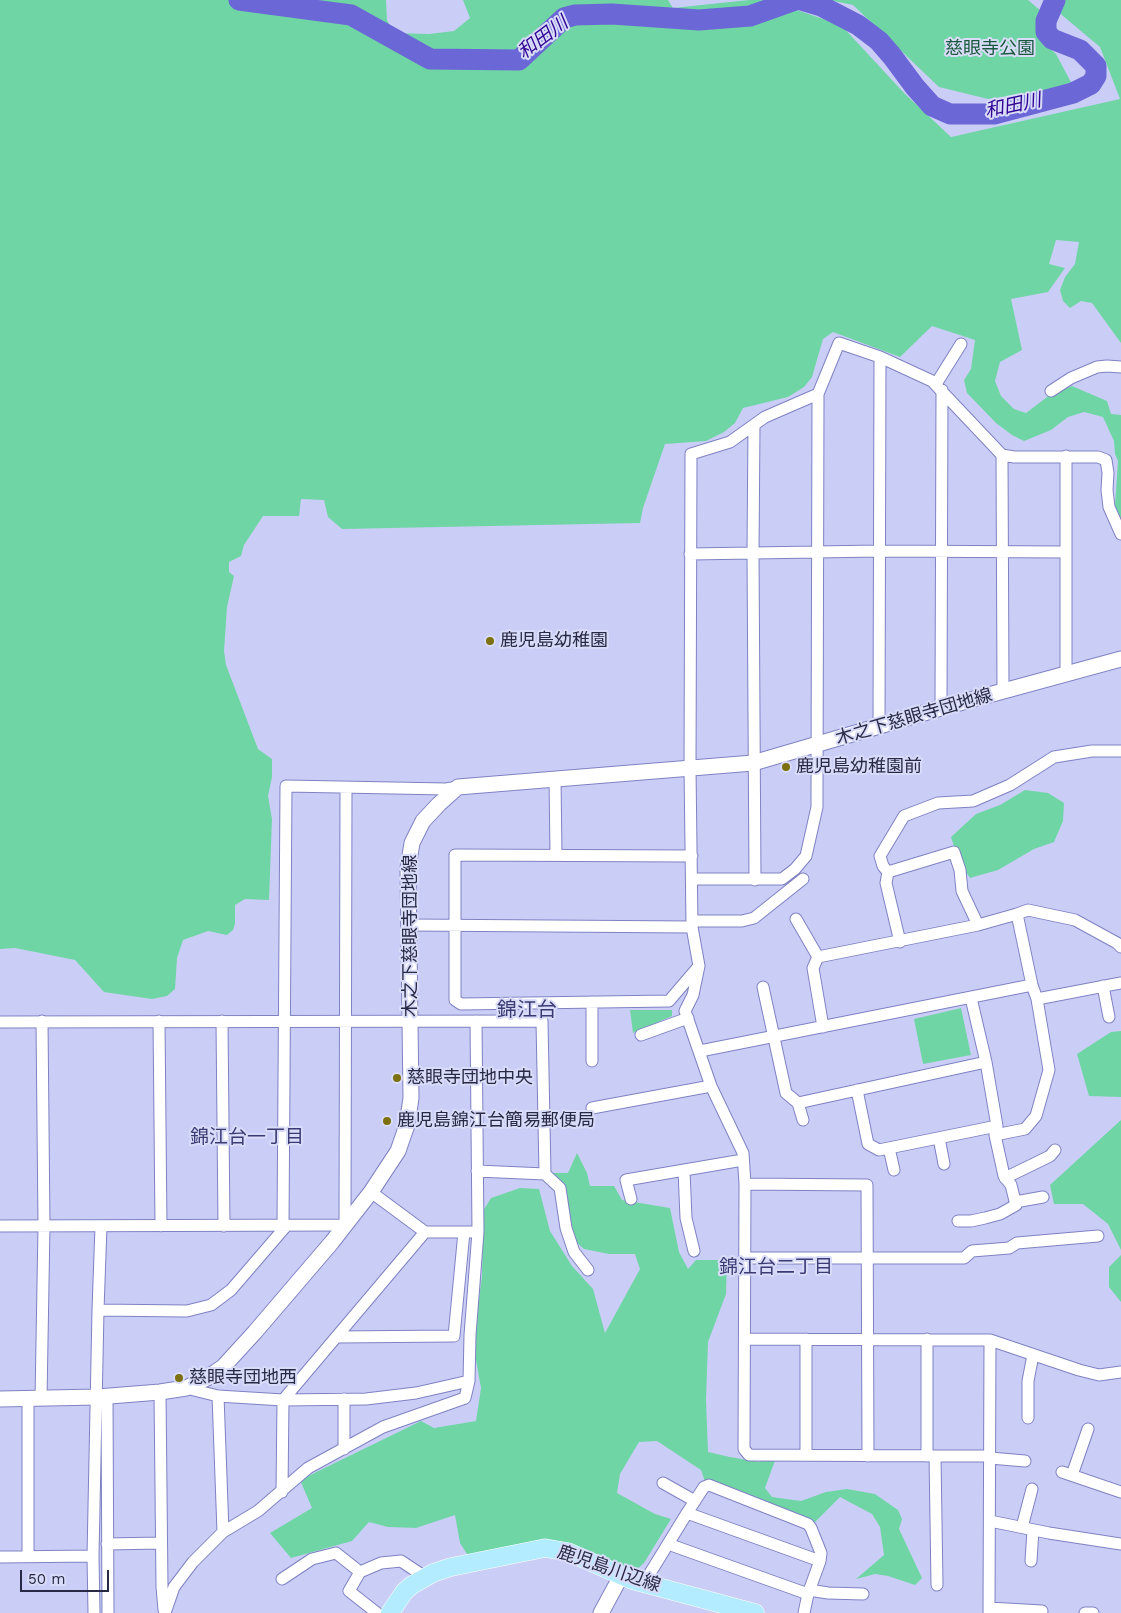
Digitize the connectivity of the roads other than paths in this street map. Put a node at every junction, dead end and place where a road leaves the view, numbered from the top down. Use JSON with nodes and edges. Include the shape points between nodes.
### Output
{"nodes":[{"id":1,"x":961,"y":344,"type":"dead end"},
{"id":2,"x":880,"y":357,"type":"junction"},
{"id":3,"x":1121,"y":367,"type":"edge"},
{"id":4,"x":939,"y":387,"type":"junction"},
{"id":5,"x":1051,"y":391,"type":"dead end"},
{"id":6,"x":818,"y":394,"type":"junction"},
{"id":7,"x":754,"y":425,"type":"junction"},
{"id":8,"x":1002,"y":455,"type":"junction"},
{"id":9,"x":1066,"y":456,"type":"junction"},
{"id":10,"x":1121,"y":534,"type":"edge"},
{"id":11,"x":878,"y":551,"type":"junction"},
{"id":12,"x":817,"y":552,"type":"junction"},
{"id":13,"x":940,"y":552,"type":"junction"},
{"id":14,"x":1003,"y":552,"type":"junction"},
{"id":15,"x":1066,"y":552,"type":"junction"},
{"id":16,"x":753,"y":553,"type":"junction"},
{"id":17,"x":690,"y":554,"type":"junction"},
{"id":18,"x":1121,"y":659,"type":"edge"},
{"id":19,"x":1066,"y":673,"type":"junction"},
{"id":20,"x":1003,"y":691,"type":"junction"},
{"id":21,"x":941,"y":708,"type":"junction"},
{"id":22,"x":879,"y":726,"type":"junction"},
{"id":23,"x":818,"y":744,"type":"junction"},
{"id":24,"x":1121,"y":751,"type":"edge"},
{"id":25,"x":753,"y":763,"type":"junction"},
{"id":26,"x":690,"y":768,"type":"junction"},
{"id":27,"x":555,"y":778,"type":"junction"},
{"id":28,"x":458,"y":787,"type":"junction"},
{"id":29,"x":346,"y":788,"type":"junction"},
{"id":30,"x":556,"y":854,"type":"junction"},
{"id":31,"x":692,"y":856,"type":"junction"},
{"id":32,"x":888,"y":872,"type":"junction"},
{"id":33,"x":692,"y":879,"type":"junction"},
{"id":34,"x":803,"y":879,"type":"dead end"},
{"id":35,"x":755,"y":880,"type":"junction"},
{"id":36,"x":1017,"y":914,"type":"junction"},
{"id":37,"x":796,"y":919,"type":"dead end"},
{"id":38,"x":456,"y":924,"type":"junction"},
{"id":39,"x":692,"y":924,"type":"junction"},
{"id":40,"x":409,"y":925,"type":"junction"},
{"id":41,"x":978,"y":925,"type":"junction"},
{"id":42,"x":900,"y":942,"type":"junction"},
{"id":43,"x":1121,"y":947,"type":"edge"},
{"id":44,"x":818,"y":957,"type":"junction"},
{"id":45,"x":699,"y":966,"type":"junction"},
{"id":46,"x":1121,"y":982,"type":"edge"},
{"id":47,"x":1032,"y":986,"type":"junction"},
{"id":48,"x":1103,"y":986,"type":"junction"},
{"id":49,"x":763,"y":987,"type":"dead end"},
{"id":50,"x":971,"y":998,"type":"junction"},
{"id":51,"x":1037,"y":999,"type":"junction"},
{"id":52,"x":592,"y":1002,"type":"junction"},
{"id":53,"x":1109,"y":1017,"type":"dead end"},
{"id":54,"x":688,"y":1018,"type":"junction"},
{"id":55,"x":410,"y":1020,"type":"junction"},
{"id":56,"x":42,"y":1021,"type":"junction"},
{"id":57,"x":160,"y":1021,"type":"junction"},
{"id":58,"x":222,"y":1021,"type":"junction"},
{"id":59,"x":284,"y":1021,"type":"junction"},
{"id":60,"x":346,"y":1021,"type":"junction"},
{"id":61,"x":476,"y":1021,"type":"junction"},
{"id":62,"x":0,"y":1022,"type":"edge"},
{"id":63,"x":824,"y":1026,"type":"junction"},
{"id":64,"x":641,"y":1035,"type":"dead end"},
{"id":65,"x":774,"y":1037,"type":"junction"},
{"id":66,"x":700,"y":1051,"type":"junction"},
{"id":67,"x":592,"y":1062,"type":"dead end"},
{"id":68,"x":986,"y":1062,"type":"junction"},
{"id":69,"x":711,"y":1086,"type":"junction"},
{"id":70,"x":858,"y":1090,"type":"junction"},
{"id":71,"x":798,"y":1103,"type":"junction"},
{"id":72,"x":592,"y":1108,"type":"dead end"},
{"id":73,"x":803,"y":1120,"type":"dead end"},
{"id":74,"x":996,"y":1130,"type":"junction"},
{"id":75,"x":939,"y":1138,"type":"junction"},
{"id":76,"x":889,"y":1148,"type":"junction"},
{"id":77,"x":1055,"y":1150,"type":"dead end"},
{"id":78,"x":743,"y":1160,"type":"junction"},
{"id":79,"x":944,"y":1164,"type":"dead end"},
{"id":80,"x":684,"y":1170,"type":"junction"},
{"id":81,"x":894,"y":1170,"type":"dead end"},
{"id":82,"x":477,"y":1171,"type":"junction"},
{"id":83,"x":545,"y":1174,"type":"junction"},
{"id":84,"x":1005,"y":1178,"type":"junction"},
{"id":85,"x":745,"y":1184,"type":"junction"},
{"id":86,"x":371,"y":1192,"type":"junction"},
{"id":87,"x":1043,"y":1197,"type":"dead end"},
{"id":88,"x":631,"y":1199,"type":"dead end"},
{"id":89,"x":1015,"y":1202,"type":"junction"},
{"id":90,"x":958,"y":1221,"type":"dead end"},
{"id":91,"x":345,"y":1225,"type":"junction"},
{"id":92,"x":0,"y":1226,"type":"edge"},
{"id":93,"x":44,"y":1226,"type":"junction"},
{"id":94,"x":101,"y":1226,"type":"junction"},
{"id":95,"x":161,"y":1226,"type":"junction"},
{"id":96,"x":224,"y":1226,"type":"junction"},
{"id":97,"x":285,"y":1226,"type":"junction"},
{"id":98,"x":425,"y":1232,"type":"junction"},
{"id":99,"x":464,"y":1232,"type":"junction"},
{"id":100,"x":478,"y":1232,"type":"junction"},
{"id":101,"x":1098,"y":1236,"type":"dead end"},
{"id":102,"x":694,"y":1251,"type":"dead end"},
{"id":103,"x":744,"y":1258,"type":"junction"},
{"id":104,"x":866,"y":1259,"type":"junction"},
{"id":105,"x":588,"y":1270,"type":"dead end"},
{"id":106,"x":98,"y":1310,"type":"junction"},
{"id":107,"x":336,"y":1337,"type":"junction"},
{"id":108,"x":866,"y":1338,"type":"junction"},
{"id":109,"x":745,"y":1339,"type":"junction"},
{"id":110,"x":806,"y":1339,"type":"junction"},
{"id":111,"x":927,"y":1339,"type":"junction"},
{"id":112,"x":990,"y":1340,"type":"junction"},
{"id":113,"x":1033,"y":1355,"type":"junction"},
{"id":114,"x":1121,"y":1372,"type":"edge"},
{"id":115,"x":469,"y":1381,"type":"junction"},
{"id":116,"x":186,"y":1388,"type":"junction"},
{"id":117,"x":160,"y":1392,"type":"junction"},
{"id":118,"x":218,"y":1396,"type":"junction"},
{"id":119,"x":102,"y":1397,"type":"junction"},
{"id":120,"x":0,"y":1399,"type":"edge"},
{"id":121,"x":34,"y":1399,"type":"junction"},
{"id":122,"x":344,"y":1399,"type":"junction"},
{"id":123,"x":283,"y":1400,"type":"junction"},
{"id":124,"x":1028,"y":1418,"type":"dead end"},
{"id":125,"x":1088,"y":1429,"type":"dead end"},
{"id":126,"x":344,"y":1449,"type":"junction"},
{"id":127,"x":806,"y":1455,"type":"junction"},
{"id":128,"x":868,"y":1456,"type":"junction"},
{"id":129,"x":931,"y":1456,"type":"junction"},
{"id":130,"x":990,"y":1457,"type":"junction"},
{"id":131,"x":1025,"y":1461,"type":"dead end"},
{"id":132,"x":663,"y":1483,"type":"dead end"},
{"id":133,"x":1032,"y":1489,"type":"dead end"},
{"id":134,"x":282,"y":1492,"type":"junction"},
{"id":135,"x":1121,"y":1492,"type":"edge"},
{"id":136,"x":695,"y":1500,"type":"junction"},
{"id":137,"x":687,"y":1513,"type":"junction"},
{"id":138,"x":990,"y":1521,"type":"junction"},
{"id":139,"x":1027,"y":1528,"type":"junction"},
{"id":140,"x":223,"y":1532,"type":"junction"},
{"id":141,"x":161,"y":1543,"type":"junction"},
{"id":142,"x":107,"y":1544,"type":"junction"},
{"id":143,"x":668,"y":1544,"type":"junction"},
{"id":144,"x":1121,"y":1544,"type":"edge"},
{"id":145,"x":28,"y":1556,"type":"junction"},
{"id":146,"x":93,"y":1556,"type":"junction"},
{"id":147,"x":0,"y":1557,"type":"edge"},
{"id":148,"x":820,"y":1561,"type":"junction"},
{"id":149,"x":1031,"y":1561,"type":"dead end"},
{"id":150,"x":360,"y":1572,"type":"junction"},
{"id":151,"x":622,"y":1576,"type":"junction"},
{"id":152,"x":425,"y":1577,"type":"junction"},
{"id":153,"x":282,"y":1579,"type":"dead end"},
{"id":154,"x":644,"y":1583,"type":"junction"},
{"id":155,"x":936,"y":1585,"type":"dead end"},
{"id":156,"x":808,"y":1592,"type":"junction"},
{"id":157,"x":863,"y":1594,"type":"dead end"},
{"id":158,"x":728,"y":1610,"type":"edge"},
{"id":159,"x":989,"y":1610,"type":"edge"},
{"id":160,"x":1042,"y":1611,"type":"dead end"},
{"id":161,"x":94,"y":1613,"type":"edge"},
{"id":162,"x":108,"y":1613,"type":"edge"},
{"id":163,"x":165,"y":1613,"type":"edge"},
{"id":164,"x":377,"y":1613,"type":"edge"},
{"id":165,"x":390,"y":1613,"type":"edge"},
{"id":166,"x":601,"y":1613,"type":"edge"},
{"id":167,"x":754,"y":1613,"type":"edge"},
{"id":168,"x":804,"y":1613,"type":"edge"},
{"id":169,"x":1085,"y":1613,"type":"edge"},
{"id":170,"x":1093,"y":1613,"type":"edge"}],
"edges":[{"from":1,"to":4,"type":"street"},
{"from":2,"to":4,"type":"street"},
{"from":2,"to":6,"type":"street","via":[[839,343]]},
{"from":2,"to":11,"type":"street"},
{"from":3,"to":5,"type":"street","via":[[1097,368],[1071,378]]},
{"from":4,"to":8,"type":"street"},
{"from":4,"to":13,"type":"street"},
{"from":6,"to":7,"type":"street"},
{"from":6,"to":12,"type":"street"},
{"from":7,"to":16,"type":"street"},
{"from":7,"to":17,"type":"street","via":[[730,442],[691,454]]},
{"from":8,"to":9,"type":"street"},
{"from":8,"to":14,"type":"street"},
{"from":9,"to":10,"type":"street","via":[[1106,460],[1109,507]]},
{"from":9,"to":15,"type":"street"},
{"from":11,"to":12,"type":"street"},
{"from":11,"to":13,"type":"street"},
{"from":11,"to":22,"type":"street"},
{"from":12,"to":16,"type":"street"},
{"from":12,"to":23,"type":"street"},
{"from":13,"to":14,"type":"street"},
{"from":13,"to":21,"type":"street"},
{"from":14,"to":15,"type":"street"},
{"from":14,"to":20,"type":"street"},
{"from":15,"to":19,"type":"street"},
{"from":16,"to":17,"type":"street"},
{"from":16,"to":25,"type":"street"},
{"from":17,"to":26,"type":"street"},
{"from":18,"to":19,"type":"street","name":"木之下慈眼寺団地線"},
{"from":19,"to":20,"type":"street","name":"木之下慈眼寺団地線"},
{"from":20,"to":21,"type":"street","name":"木之下慈眼寺団地線"},
{"from":21,"to":22,"type":"street","name":"木之下慈眼寺団地線"},
{"from":22,"to":23,"type":"street","name":"木之下慈眼寺団地線"},
{"from":23,"to":25,"type":"street","name":"木之下慈眼寺団地線"},
{"from":23,"to":35,"type":"street","via":[[816,807],[806,856],[782,879]]},
{"from":24,"to":32,"type":"street","via":[[1092,751],[1054,757],[1010,785],[973,801],[938,803],[904,816],[880,856],[882,866]]},
{"from":25,"to":26,"type":"street","name":"木之下慈眼寺団地線"},
{"from":25,"to":35,"type":"street"},
{"from":26,"to":27,"type":"street","name":"木之下慈眼寺団地線"},
{"from":26,"to":31,"type":"street"},
{"from":27,"to":28,"type":"street","name":"木之下慈眼寺団地線"},
{"from":27,"to":30,"type":"street"},
{"from":28,"to":29,"type":"street"},
{"from":28,"to":40,"type":"street","name":"木之下慈眼寺団地線","via":[[424,821],[412,843],[408,868]]},
{"from":29,"to":59,"type":"street","via":[[286,786]]},
{"from":29,"to":60,"type":"street"},
{"from":30,"to":31,"type":"street"},
{"from":30,"to":38,"type":"street","via":[[455,855]]},
{"from":31,"to":33,"type":"street"},
{"from":32,"to":41,"type":"street","via":[[954,852],[962,891]]},
{"from":32,"to":42,"type":"street","via":[[886,883]]},
{"from":33,"to":35,"type":"street"},
{"from":33,"to":39,"type":"street"},
{"from":34,"to":39,"type":"street","via":[[754,918]]},
{"from":36,"to":41,"type":"street"},
{"from":36,"to":43,"type":"street","via":[[1028,910],[1076,920]]},
{"from":36,"to":47,"type":"street"},
{"from":37,"to":44,"type":"street"},
{"from":38,"to":39,"type":"street"},
{"from":38,"to":40,"type":"street"},
{"from":38,"to":52,"type":"street","via":[[456,1000],[461,1004]]},
{"from":39,"to":45,"type":"street"},
{"from":40,"to":55,"type":"street","name":"木之下慈眼寺団地線"},
{"from":41,"to":42,"type":"street"},
{"from":42,"to":44,"type":"street"},
{"from":44,"to":63,"type":"street","via":[[813,968]]},
{"from":45,"to":52,"type":"street","via":[[669,1001]]},
{"from":45,"to":54,"type":"street","via":[[693,994],[685,1010]]},
{"from":46,"to":48,"type":"street"},
{"from":47,"to":50,"type":"street"},
{"from":47,"to":51,"type":"street"},
{"from":48,"to":51,"type":"street"},
{"from":48,"to":53,"type":"street"},
{"from":49,"to":65,"type":"street"},
{"from":50,"to":63,"type":"street"},
{"from":50,"to":68,"type":"street"},
{"from":51,"to":74,"type":"street","via":[[1048,1070],[1036,1116],[1025,1129]]},
{"from":52,"to":67,"type":"street"},
{"from":54,"to":64,"type":"street"},
{"from":54,"to":66,"type":"street"},
{"from":55,"to":60,"type":"street"},
{"from":55,"to":61,"type":"street"},
{"from":55,"to":86,"type":"street","name":"木之下慈眼寺団地線","via":[[411,1098],[406,1125],[398,1151]]},
{"from":56,"to":57,"type":"street"},
{"from":56,"to":62,"type":"street"},
{"from":56,"to":93,"type":"street"},
{"from":57,"to":58,"type":"street"},
{"from":57,"to":95,"type":"street"},
{"from":58,"to":59,"type":"street"},
{"from":58,"to":96,"type":"street"},
{"from":59,"to":60,"type":"street"},
{"from":59,"to":97,"type":"street"},
{"from":60,"to":91,"type":"street"},
{"from":61,"to":82,"type":"street"},
{"from":61,"to":83,"type":"street","via":[[542,1021]]},
{"from":63,"to":65,"type":"street"},
{"from":65,"to":66,"type":"street"},
{"from":65,"to":71,"type":"street","via":[[786,1093]]},
{"from":66,"to":69,"type":"street"},
{"from":68,"to":70,"type":"street"},
{"from":68,"to":74,"type":"street"},
{"from":69,"to":72,"type":"street"},
{"from":69,"to":78,"type":"street","via":[[743,1153]]},
{"from":70,"to":71,"type":"street"},
{"from":70,"to":76,"type":"street","via":[[868,1144],[880,1150]]},
{"from":71,"to":73,"type":"street"},
{"from":74,"to":75,"type":"street"},
{"from":74,"to":84,"type":"street"},
{"from":75,"to":76,"type":"street"},
{"from":75,"to":79,"type":"street"},
{"from":76,"to":81,"type":"street"},
{"from":77,"to":84,"type":"street","via":[[1050,1156]]},
{"from":78,"to":80,"type":"street"},
{"from":78,"to":85,"type":"street"},
{"from":80,"to":88,"type":"street","via":[[626,1180]]},
{"from":80,"to":102,"type":"street","via":[[686,1218]]},
{"from":82,"to":83,"type":"street"},
{"from":82,"to":100,"type":"street"},
{"from":83,"to":105,"type":"street","via":[[560,1188],[571,1244]]},
{"from":84,"to":89,"type":"street","via":[[1011,1185]]},
{"from":85,"to":103,"type":"street"},
{"from":85,"to":104,"type":"street","via":[[867,1184]]},
{"from":86,"to":91,"type":"street","name":"木之下慈眼寺団地線"},
{"from":86,"to":98,"type":"street"},
{"from":87,"to":89,"type":"street"},
{"from":89,"to":90,"type":"street","via":[[1016,1205],[1000,1214]]},
{"from":91,"to":97,"type":"street"},
{"from":91,"to":116,"type":"street","name":"木之下慈眼寺団地線","via":[[224,1367]]},
{"from":92,"to":93,"type":"street"},
{"from":93,"to":94,"type":"street"},
{"from":93,"to":121,"type":"street"},
{"from":94,"to":95,"type":"street"},
{"from":94,"to":106,"type":"street"},
{"from":95,"to":96,"type":"street"},
{"from":96,"to":97,"type":"street"},
{"from":97,"to":106,"type":"street","via":[[230,1290],[212,1305],[187,1311]]},
{"from":98,"to":99,"type":"street"},
{"from":98,"to":107,"type":"street"},
{"from":99,"to":100,"type":"street"},
{"from":99,"to":107,"type":"street","via":[[454,1336]]},
{"from":100,"to":115,"type":"street"},
{"from":101,"to":104,"type":"street","via":[[1017,1243],[1009,1248],[972,1251],[964,1258]]},
{"from":103,"to":104,"type":"street"},
{"from":103,"to":109,"type":"street"},
{"from":104,"to":108,"type":"street"},
{"from":106,"to":119,"type":"street"},
{"from":107,"to":123,"type":"street"},
{"from":108,"to":110,"type":"street"},
{"from":108,"to":111,"type":"street"},
{"from":108,"to":128,"type":"street"},
{"from":109,"to":110,"type":"street"},
{"from":109,"to":127,"type":"street","via":[[744,1449],[748,1455]]},
{"from":110,"to":127,"type":"street"},
{"from":111,"to":112,"type":"street"},
{"from":111,"to":129,"type":"street"},
{"from":112,"to":113,"type":"street"},
{"from":112,"to":130,"type":"street"},
{"from":113,"to":114,"type":"street","via":[[1100,1375]]},
{"from":113,"to":124,"type":"street","via":[[1028,1381]]},
{"from":115,"to":122,"type":"street","via":[[416,1393]]},
{"from":115,"to":126,"type":"street","via":[[465,1398],[383,1428]]},
{"from":116,"to":117,"type":"street","name":"木之下慈眼寺団地線"},
{"from":116,"to":118,"type":"street"},
{"from":117,"to":119,"type":"street","name":"木之下慈眼寺団地線"},
{"from":117,"to":141,"type":"street"},
{"from":118,"to":123,"type":"street"},
{"from":118,"to":140,"type":"street"},
{"from":119,"to":121,"type":"street","name":"木之下慈眼寺団地線"},
{"from":119,"to":142,"type":"street"},
{"from":119,"to":146,"type":"street"},
{"from":120,"to":121,"type":"street","name":"木之下慈眼寺団地線"},
{"from":121,"to":145,"type":"street"},
{"from":122,"to":123,"type":"street"},
{"from":122,"to":126,"type":"street"},
{"from":123,"to":134,"type":"street"},
{"from":125,"to":135,"type":"street","via":[[1067,1473]]},
{"from":126,"to":134,"type":"street","via":[[308,1468]]},
{"from":127,"to":128,"type":"street"},
{"from":128,"to":129,"type":"street"},
{"from":129,"to":130,"type":"street"},
{"from":129,"to":155,"type":"street"},
{"from":130,"to":131,"type":"street"},
{"from":130,"to":138,"type":"street"},
{"from":132,"to":136,"type":"street"},
{"from":133,"to":139,"type":"street"},
{"from":134,"to":140,"type":"street"},
{"from":136,"to":137,"type":"street"},
{"from":136,"to":148,"type":"street","via":[[709,1484],[808,1524],[821,1554]]},
{"from":137,"to":143,"type":"street"},
{"from":137,"to":148,"type":"street"},
{"from":138,"to":139,"type":"street"},
{"from":138,"to":159,"type":"street"},
{"from":139,"to":144,"type":"street"},
{"from":139,"to":149,"type":"street"},
{"from":140,"to":163,"type":"street","via":[[174,1587]]},
{"from":141,"to":142,"type":"street"},
{"from":141,"to":163,"type":"street"},
{"from":142,"to":162,"type":"street"},
{"from":143,"to":154,"type":"street"},
{"from":143,"to":156,"type":"street"},
{"from":145,"to":146,"type":"street"},
{"from":145,"to":147,"type":"street"},
{"from":146,"to":161,"type":"street"},
{"from":148,"to":156,"type":"street"},
{"from":150,"to":152,"type":"street","via":[[381,1563],[401,1561]]},
{"from":150,"to":153,"type":"street","via":[[336,1554],[312,1559]]},
{"from":150,"to":164,"type":"street","via":[[349,1591]]},
{"from":151,"to":152,"type":"main road","name":"鹿児島川辺線","via":[[568,1552],[546,1548],[450,1567]]},
{"from":151,"to":154,"type":"main road","name":"鹿児島川辺線"},
{"from":151,"to":166,"type":"street"},
{"from":152,"to":165,"type":"main road","name":"鹿児島川辺線","via":[[404,1592]]},
{"from":154,"to":158,"type":"main road","name":"鹿児島川辺線"},
{"from":156,"to":157,"type":"street"},
{"from":156,"to":168,"type":"street"},
{"from":158,"to":167,"type":"main road","name":"鹿児島川辺線"},
{"from":159,"to":160,"type":"street"},
{"from":169,"to":170,"type":"street"}]}
